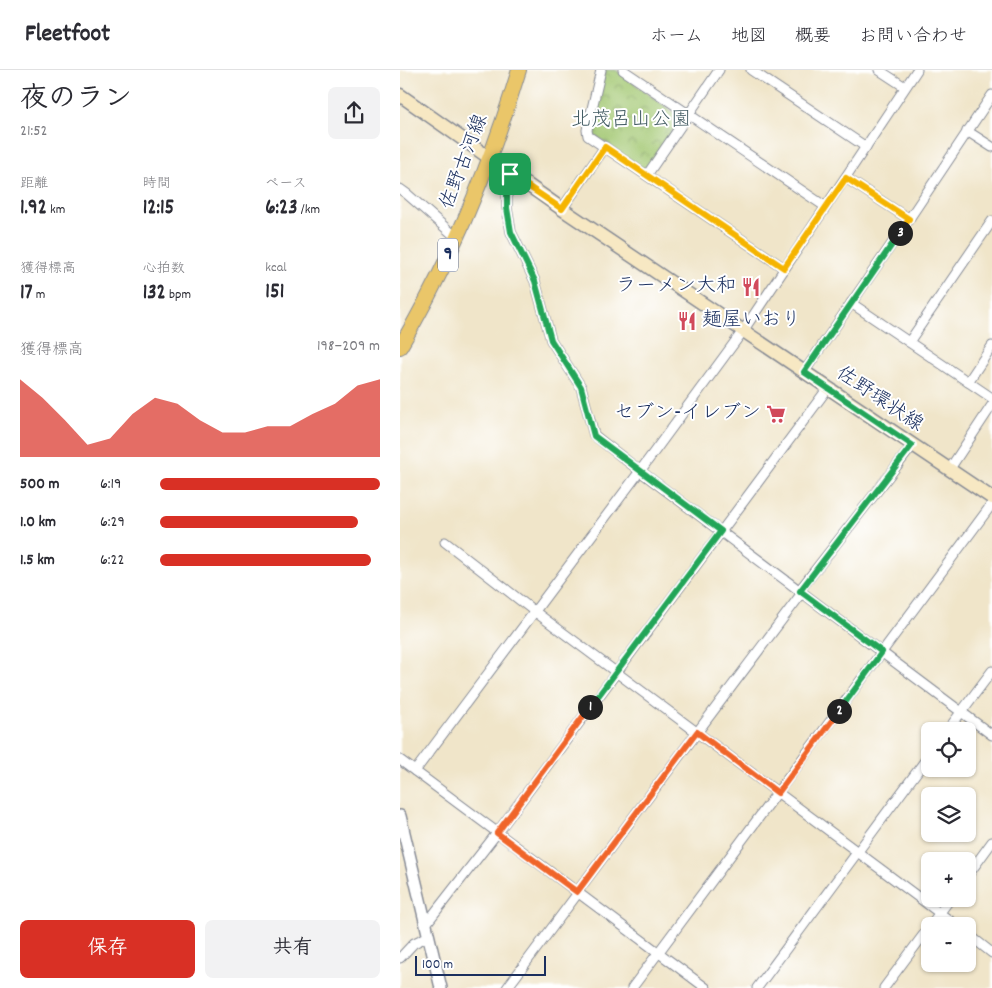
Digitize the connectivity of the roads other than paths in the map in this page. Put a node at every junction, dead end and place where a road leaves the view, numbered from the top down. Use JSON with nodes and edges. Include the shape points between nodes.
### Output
{"nodes":[{"id":1,"x":519,"y":70,"type":"edge"},
{"id":2,"x":601,"y":70,"type":"edge"},
{"id":3,"x":623,"y":70,"type":"edge"},
{"id":4,"x":719,"y":70,"type":"edge"},
{"id":5,"x":751,"y":70,"type":"edge"},
{"id":6,"x":880,"y":70,"type":"edge"},
{"id":7,"x":917,"y":70,"type":"edge"},
{"id":8,"x":905,"y":87,"type":"junction"},
{"id":9,"x":400,"y":94,"type":"edge"},
{"id":10,"x":992,"y":95,"type":"edge"},
{"id":11,"x":689,"y":114,"type":"junction"},
{"id":12,"x":967,"y":131,"type":"junction"},
{"id":13,"x":605,"y":147,"type":"junction"},
{"id":14,"x":866,"y":147,"type":"junction"},
{"id":15,"x":992,"y":147,"type":"edge"},
{"id":16,"x":489,"y":158,"type":"junction"},
{"id":17,"x":510,"y":174,"type":"junction"},
{"id":18,"x":647,"y":175,"type":"junction"},
{"id":19,"x":846,"y":178,"type":"junction"},
{"id":20,"x":400,"y":190,"type":"edge"},
{"id":21,"x":826,"y":207,"type":"junction"},
{"id":22,"x":562,"y":209,"type":"junction"},
{"id":23,"x":909,"y":219,"type":"junction"},
{"id":24,"x":992,"y":221,"type":"edge"},
{"id":25,"x":456,"y":237,"type":"junction"},
{"id":26,"x":784,"y":268,"type":"junction"},
{"id":27,"x":851,"y":303,"type":"junction"},
{"id":28,"x":743,"y":331,"type":"junction"},
{"id":29,"x":910,"y":342,"type":"junction"},
{"id":30,"x":992,"y":346,"type":"edge"},
{"id":31,"x":400,"y":347,"type":"edge"},
{"id":32,"x":804,"y":372,"type":"junction"},
{"id":33,"x":968,"y":382,"type":"junction"},
{"id":34,"x":828,"y":388,"type":"junction"},
{"id":35,"x":992,"y":398,"type":"edge"},
{"id":36,"x":992,"y":405,"type":"edge"},
{"id":37,"x":912,"y":445,"type":"junction"},
{"id":38,"x":949,"y":470,"type":"junction"},
{"id":39,"x":640,"y":471,"type":"junction"},
{"id":40,"x":992,"y":498,"type":"edge"},
{"id":41,"x":992,"y":504,"type":"edge"},
{"id":42,"x":721,"y":531,"type":"junction"},
{"id":43,"x":445,"y":542,"type":"dead end"},
{"id":44,"x":801,"y":592,"type":"junction"},
{"id":45,"x":534,"y":610,"type":"junction"},
{"id":46,"x":882,"y":652,"type":"junction"},
{"id":47,"x":992,"y":671,"type":"edge"},
{"id":48,"x":616,"y":672,"type":"junction"},
{"id":49,"x":961,"y":712,"type":"junction"},
{"id":50,"x":954,"y":722,"type":"edge"},
{"id":51,"x":697,"y":732,"type":"junction"},
{"id":52,"x":992,"y":735,"type":"edge"},
{"id":53,"x":400,"y":760,"type":"edge"},
{"id":54,"x":921,"y":766,"type":"edge"},
{"id":55,"x":415,"y":771,"type":"junction"},
{"id":56,"x":778,"y":793,"type":"junction"},
{"id":57,"x":400,"y":816,"type":"edge"},
{"id":58,"x":497,"y":833,"type":"junction"},
{"id":59,"x":992,"y":842,"type":"edge"},
{"id":60,"x":858,"y":852,"type":"junction"},
{"id":61,"x":976,"y":864,"type":"edge"},
{"id":62,"x":578,"y":893,"type":"junction"},
{"id":63,"x":944,"y":907,"type":"edge"},
{"id":64,"x":940,"y":913,"type":"junction"},
{"id":65,"x":945,"y":917,"type":"edge"},
{"id":66,"x":427,"y":930,"type":"junction"},
{"id":67,"x":976,"y":940,"type":"edge"},
{"id":68,"x":659,"y":952,"type":"junction"},
{"id":69,"x":992,"y":953,"type":"edge"},
{"id":70,"x":400,"y":958,"type":"edge"},
{"id":71,"x":441,"y":988,"type":"edge"},
{"id":72,"x":507,"y":988,"type":"edge"},
{"id":73,"x":632,"y":988,"type":"edge"},
{"id":74,"x":706,"y":988,"type":"edge"},
{"id":75,"x":757,"y":988,"type":"edge"},
{"id":76,"x":884,"y":988,"type":"edge"}],
"edges":[{"from":1,"to":16,"type":"main road","name":"佐野古河線","number":"9"},
{"from":2,"to":13,"type":"street","via":[[586,130],[588,136]]},
{"from":3,"to":11,"type":"street"},
{"from":4,"to":11,"type":"street"},
{"from":5,"to":14,"type":"street"},
{"from":6,"to":8,"type":"street"},
{"from":7,"to":8,"type":"street"},
{"from":8,"to":14,"type":"street"},
{"from":9,"to":16,"type":"main road","name":"佐野環状線"},
{"from":10,"to":12,"type":"street"},
{"from":11,"to":18,"type":"street"},
{"from":11,"to":21,"type":"street"},
{"from":12,"to":15,"type":"street"},
{"from":12,"to":23,"type":"street"},
{"from":13,"to":18,"type":"street"},
{"from":13,"to":22,"type":"street"},
{"from":14,"to":19,"type":"street"},
{"from":16,"to":17,"type":"main road","name":"佐野環状線"},
{"from":16,"to":25,"type":"main road","name":"佐野古河線","number":"9"},
{"from":17,"to":22,"type":"main road","name":"佐野環状線"},
{"from":17,"to":39,"type":"street","via":[[507,208],[511,232],[535,281],[551,340],[581,387],[594,436]]},
{"from":18,"to":26,"type":"street"},
{"from":19,"to":21,"type":"street"},
{"from":19,"to":23,"type":"street"},
{"from":20,"to":25,"type":"street"},
{"from":21,"to":26,"type":"street"},
{"from":22,"to":28,"type":"main road","name":"佐野環状線"},
{"from":23,"to":27,"type":"street"},
{"from":24,"to":29,"type":"street"},
{"from":25,"to":31,"type":"main road","name":"佐野古河線","number":"9"},
{"from":26,"to":28,"type":"street"},
{"from":27,"to":29,"type":"street"},
{"from":27,"to":32,"type":"street"},
{"from":28,"to":32,"type":"main road","name":"佐野環状線"},
{"from":28,"to":39,"type":"street"},
{"from":29,"to":33,"type":"street"},
{"from":30,"to":33,"type":"street"},
{"from":32,"to":34,"type":"main road","name":"佐野環状線"},
{"from":33,"to":35,"type":"street"},
{"from":34,"to":37,"type":"main road","name":"佐野環状線"},
{"from":34,"to":42,"type":"street"},
{"from":36,"to":38,"type":"street"},
{"from":37,"to":38,"type":"main road","name":"佐野環状線"},
{"from":37,"to":44,"type":"street"},
{"from":38,"to":40,"type":"main road","name":"佐野環状線"},
{"from":39,"to":42,"type":"street"},
{"from":39,"to":45,"type":"street"},
{"from":41,"to":46,"type":"street"},
{"from":42,"to":44,"type":"street"},
{"from":42,"to":48,"type":"street"},
{"from":43,"to":45,"type":"street"},
{"from":44,"to":46,"type":"street"},
{"from":44,"to":51,"type":"street"},
{"from":45,"to":48,"type":"street"},
{"from":45,"to":55,"type":"street"},
{"from":46,"to":49,"type":"street"},
{"from":46,"to":56,"type":"street"},
{"from":47,"to":49,"type":"street"},
{"from":48,"to":51,"type":"street"},
{"from":48,"to":58,"type":"street"},
{"from":49,"to":50,"type":"street"},
{"from":49,"to":52,"type":"street"},
{"from":51,"to":56,"type":"street"},
{"from":51,"to":62,"type":"street"},
{"from":53,"to":55,"type":"street"},
{"from":54,"to":60,"type":"street"},
{"from":55,"to":58,"type":"street"},
{"from":56,"to":60,"type":"street"},
{"from":56,"to":68,"type":"street"},
{"from":57,"to":66,"type":"street"},
{"from":58,"to":62,"type":"street"},
{"from":58,"to":66,"type":"street"},
{"from":59,"to":61,"type":"street"},
{"from":60,"to":64,"type":"street"},
{"from":60,"to":75,"type":"street"},
{"from":62,"to":68,"type":"street"},
{"from":62,"to":72,"type":"street"},
{"from":63,"to":64,"type":"street"},
{"from":64,"to":65,"type":"street"},
{"from":64,"to":76,"type":"street"},
{"from":66,"to":70,"type":"street"},
{"from":66,"to":71,"type":"street"},
{"from":67,"to":69,"type":"street"},
{"from":68,"to":73,"type":"street"},
{"from":68,"to":74,"type":"street"}]}
